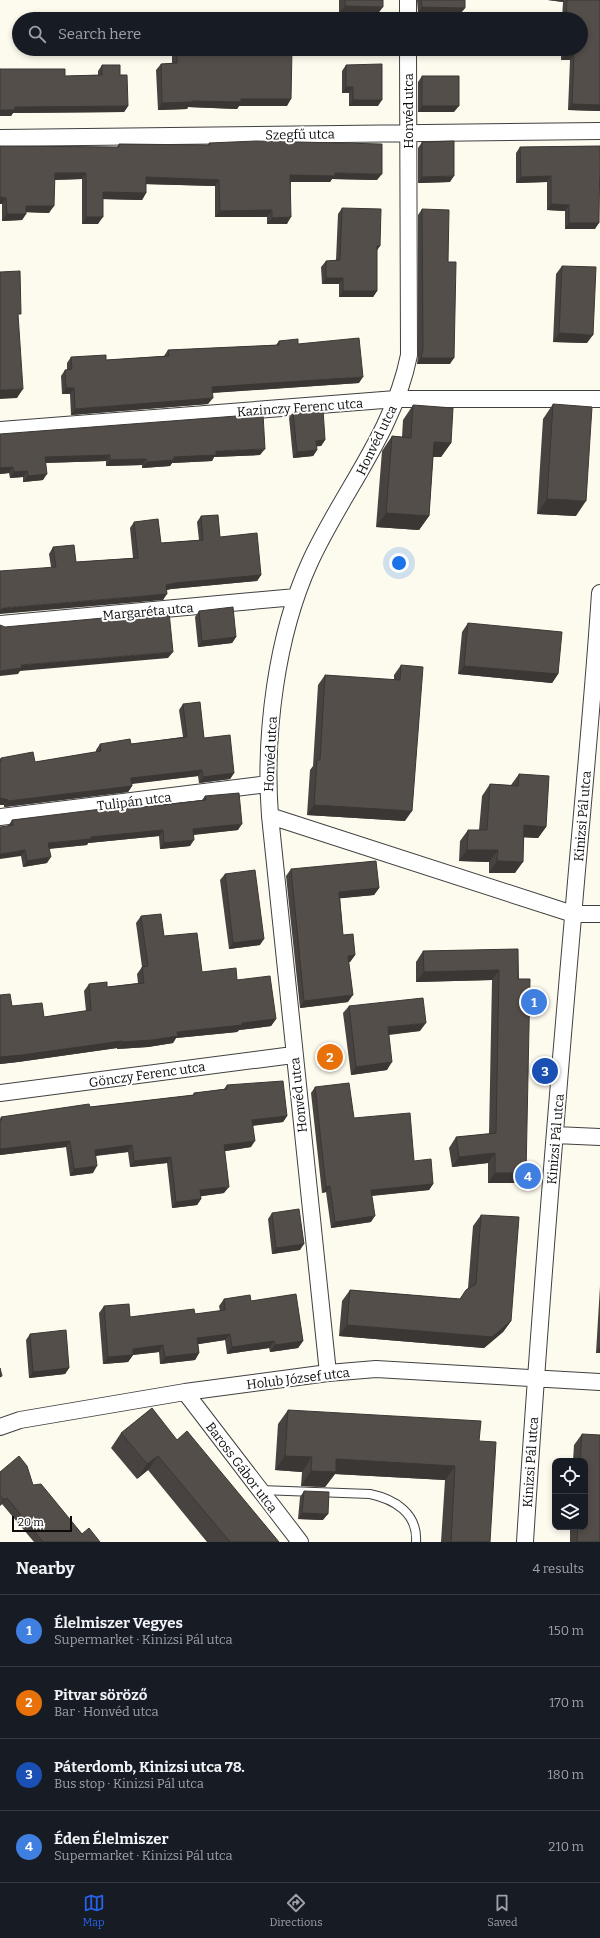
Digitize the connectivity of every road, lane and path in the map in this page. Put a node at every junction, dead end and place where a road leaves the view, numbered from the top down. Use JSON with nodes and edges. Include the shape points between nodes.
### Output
{"nodes":[{"id":1,"x":408,"y":0,"type":"edge"},
{"id":2,"x":408,"y":12,"type":"edge"},
{"id":3,"x":408,"y":56,"type":"edge"},
{"id":4,"x":600,"y":131,"type":"edge"},
{"id":5,"x":408,"y":133,"type":"junction"},
{"id":6,"x":0,"y":138,"type":"edge"},
{"id":7,"x":396,"y":399,"type":"junction"},
{"id":8,"x":600,"y":399,"type":"edge"},
{"id":9,"x":0,"y":430,"type":"edge"},
{"id":10,"x":600,"y":593,"type":"edge"},
{"id":11,"x":296,"y":597,"type":"junction"},
{"id":12,"x":0,"y":624,"type":"edge"},
{"id":13,"x":597,"y":686,"type":"edge"},
{"id":14,"x":268,"y":784,"type":"junction"},
{"id":15,"x":270,"y":816,"type":"junction"},
{"id":16,"x":0,"y":817,"type":"edge"},
{"id":17,"x":573,"y":914,"type":"junction"},
{"id":18,"x":600,"y":914,"type":"edge"},
{"id":19,"x":293,"y":1055,"type":"junction"},
{"id":20,"x":0,"y":1093,"type":"edge"},
{"id":21,"x":555,"y":1135,"type":"junction"},
{"id":22,"x":600,"y":1137,"type":"edge"},
{"id":23,"x":328,"y":1373,"type":"junction"},
{"id":24,"x":536,"y":1378,"type":"junction"},
{"id":25,"x":600,"y":1382,"type":"edge"},
{"id":26,"x":186,"y":1392,"type":"junction"},
{"id":27,"x":0,"y":1427,"type":"edge"},
{"id":28,"x":259,"y":1490,"type":"junction"},
{"id":29,"x":300,"y":1542,"type":"edge"},
{"id":30,"x":416,"y":1542,"type":"edge"},
{"id":31,"x":525,"y":1542,"type":"edge"}],
"edges":[{"from":1,"to":2,"type":"street"},
{"from":3,"to":5,"type":"street","name":"Honvéd utca"},
{"from":4,"to":5,"type":"street","name":"Szegfű utca"},
{"from":5,"to":6,"type":"street","name":"Szegfű utca"},
{"from":5,"to":7,"type":"street","name":"Honvéd utca","via":[[409,355],[404,380]]},
{"from":7,"to":8,"type":"street","name":"Kazinczy Ferenc utca"},
{"from":7,"to":9,"type":"street","name":"Kazinczy Ferenc utca"},
{"from":7,"to":11,"type":"street","name":"Honvéd utca","via":[[372,452],[311,561]]},
{"from":10,"to":13,"type":"street","name":"Kinizsi Pál utca"},
{"from":11,"to":12,"type":"street","name":"Margaréta utca"},
{"from":11,"to":14,"type":"street","name":"Honvéd utca","via":[[276,682],[270,726]]},
{"from":13,"to":17,"type":"street","name":"Kinizsi Pál utca"},
{"from":14,"to":15,"type":"street","name":"Honvéd utca"},
{"from":14,"to":16,"type":"street","name":"Tulipán utca"},
{"from":15,"to":17,"type":"street"},
{"from":15,"to":19,"type":"street","name":"Honvéd utca"},
{"from":17,"to":18,"type":"street"},
{"from":17,"to":21,"type":"street","name":"Kinizsi Pál utca"},
{"from":19,"to":20,"type":"street","name":"Gönczy Ferenc utca"},
{"from":19,"to":23,"type":"street","name":"Honvéd utca"},
{"from":21,"to":22,"type":"street"},
{"from":21,"to":24,"type":"street","name":"Kinizsi Pál utca"},
{"from":23,"to":24,"type":"street","name":"Holub József utca","via":[[392,1369]]},
{"from":23,"to":26,"type":"street","name":"Holub József utca"},
{"from":24,"to":25,"type":"street","name":"Holub József utca"},
{"from":24,"to":31,"type":"street","name":"Kinizsi Pál utca"},
{"from":26,"to":27,"type":"street","name":"Holub József utca","via":[[20,1420]]},
{"from":26,"to":28,"type":"street","name":"Baross Gábor utca"},
{"from":28,"to":29,"type":"street","name":"Baross Gábor utca"},
{"from":28,"to":30,"type":"lane","via":[[370,1494],[385,1497],[406,1513],[413,1524]]}]}
